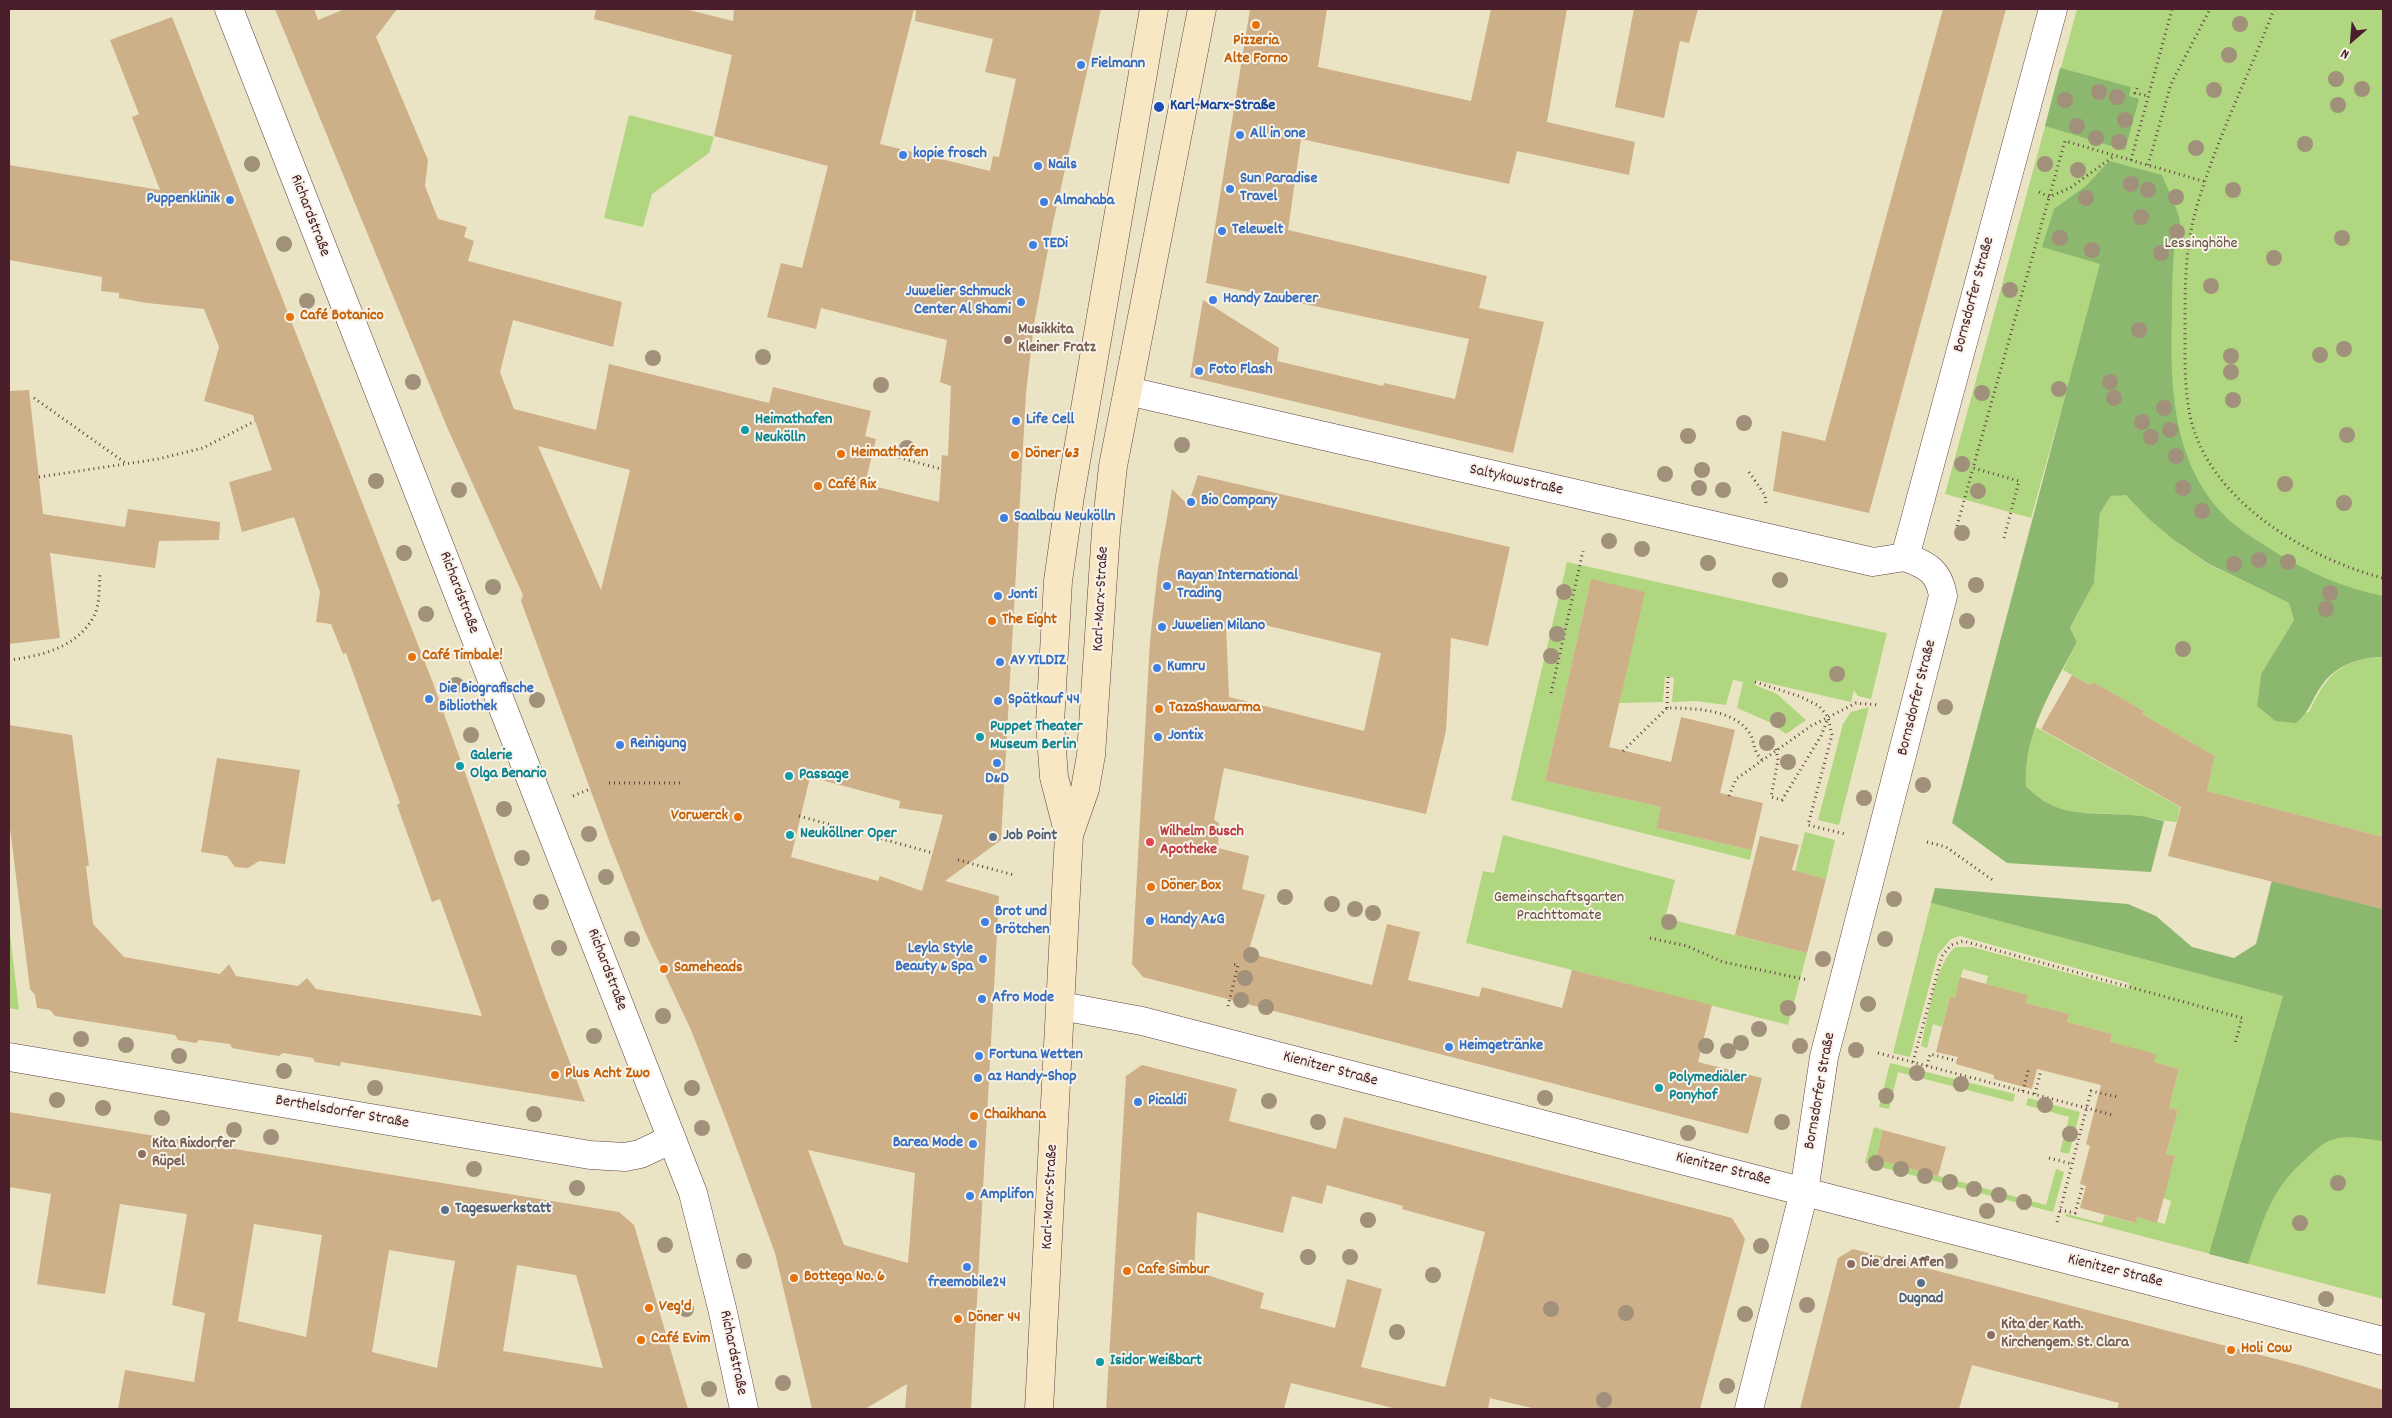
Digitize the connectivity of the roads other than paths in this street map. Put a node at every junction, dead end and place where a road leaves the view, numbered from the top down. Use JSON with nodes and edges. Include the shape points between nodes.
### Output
{"nodes":[{"id":1,"x":229,"y":9,"type":"edge"},
{"id":2,"x":1154,"y":9,"type":"edge"},
{"id":3,"x":1202,"y":9,"type":"edge"},
{"id":4,"x":2053,"y":9,"type":"edge"},
{"id":5,"x":1128,"y":391,"type":"junction"},
{"id":6,"x":1905,"y":557,"type":"junction"},
{"id":7,"x":1069,"y":835,"type":"junction"},
{"id":8,"x":1061,"y":1006,"type":"junction"},
{"id":9,"x":9,"y":1057,"type":"edge"},
{"id":10,"x":672,"y":1139,"type":"junction"},
{"id":11,"x":1804,"y":1192,"type":"junction"},
{"id":12,"x":2383,"y":1341,"type":"edge"},
{"id":13,"x":744,"y":1409,"type":"edge"},
{"id":14,"x":1039,"y":1409,"type":"edge"},
{"id":15,"x":1749,"y":1409,"type":"edge"}],
"edges":[{"from":1,"to":10,"type":"street","name":"Richardstraße"},
{"from":2,"to":7,"type":"main road","name":"Karl-Marx-Straße","via":[[1058,581],[1050,723],[1054,777]]},
{"from":3,"to":5,"type":"main road","name":"Karl-Marx-Straße"},
{"from":4,"to":6,"type":"street","name":"Bornsdorfer Straße"},
{"from":5,"to":6,"type":"street","name":"Saltykowstraße","via":[[1873,562]]},
{"from":5,"to":7,"type":"main road","name":"Karl-Marx-Straße","via":[[1110,495],[1091,755],[1085,789]]},
{"from":6,"to":11,"type":"street","name":"Bornsdorfer Straße","via":[[1925,564],[1936,576],[1943,596],[1824,1057]]},
{"from":7,"to":8,"type":"main road","name":"Karl-Marx-Straße"},
{"from":8,"to":11,"type":"street","name":"Kienitzer Straße","via":[[1142,1021]]},
{"from":8,"to":14,"type":"main road","name":"Karl-Marx-Straße"},
{"from":9,"to":10,"type":"street","name":"Berthelsdorfer Straße","via":[[590,1155],[625,1157],[640,1154]]},
{"from":10,"to":13,"type":"street","name":"Richardstraße","via":[[700,1214]]},
{"from":11,"to":12,"type":"street","name":"Kienitzer Straße"},
{"from":11,"to":15,"type":"street","name":"Bornsdorfer Straße"}]}
